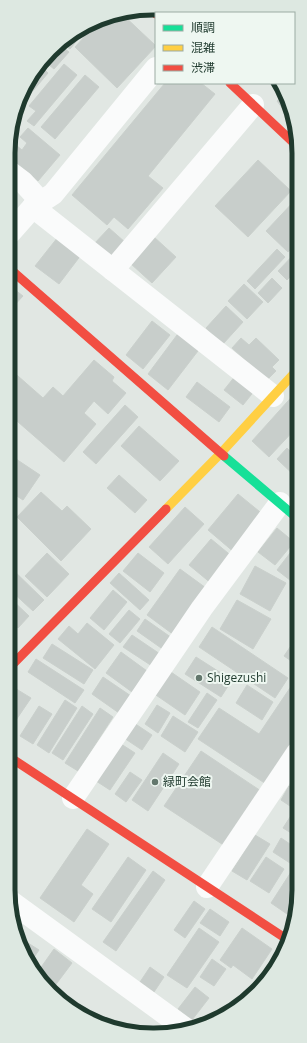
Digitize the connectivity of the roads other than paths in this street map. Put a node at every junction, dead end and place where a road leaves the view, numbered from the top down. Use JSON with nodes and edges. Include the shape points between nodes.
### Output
{"nodes":[{"id":1,"x":155,"y":69,"type":"edge"},
{"id":2,"x":231,"y":84,"type":"edge"},
{"id":3,"x":253,"y":105,"type":"junction"},
{"id":4,"x":291,"y":140,"type":"edge"},
{"id":5,"x":15,"y":176,"type":"edge"},
{"id":6,"x":37,"y":204,"type":"junction"},
{"id":7,"x":15,"y":228,"type":"edge"},
{"id":8,"x":113,"y":270,"type":"junction"},
{"id":9,"x":15,"y":273,"type":"edge"},
{"id":10,"x":292,"y":375,"type":"edge"},
{"id":11,"x":273,"y":396,"type":"junction"},
{"id":12,"x":221,"y":453,"type":"junction"},
{"id":13,"x":280,"y":503,"type":"junction"},
{"id":14,"x":292,"y":514,"type":"edge"},
{"id":15,"x":15,"y":662,"type":"edge"},
{"id":16,"x":292,"y":760,"type":"edge"},
{"id":17,"x":15,"y":761,"type":"edge"},
{"id":18,"x":73,"y":798,"type":"junction"},
{"id":19,"x":207,"y":887,"type":"junction"},
{"id":20,"x":16,"y":905,"type":"edge"},
{"id":21,"x":284,"y":937,"type":"edge"},
{"id":22,"x":181,"y":1025,"type":"edge"}],
"edges":[{"from":1,"to":6,"type":"street","via":[[53,194]]},
{"from":2,"to":3,"type":"street"},
{"from":3,"to":4,"type":"street"},
{"from":3,"to":8,"type":"street"},
{"from":5,"to":6,"type":"street","via":[[23,182]]},
{"from":6,"to":7,"type":"street"},
{"from":6,"to":8,"type":"street"},
{"from":8,"to":11,"type":"street"},
{"from":9,"to":12,"type":"street"},
{"from":10,"to":11,"type":"street"},
{"from":11,"to":12,"type":"street"},
{"from":12,"to":13,"type":"street"},
{"from":12,"to":15,"type":"street"},
{"from":13,"to":14,"type":"street"},
{"from":13,"to":18,"type":"street","via":[[202,608]]},
{"from":16,"to":19,"type":"street"},
{"from":17,"to":18,"type":"street"},
{"from":18,"to":19,"type":"street"},
{"from":19,"to":21,"type":"street"},
{"from":20,"to":22,"type":"street"}]}
